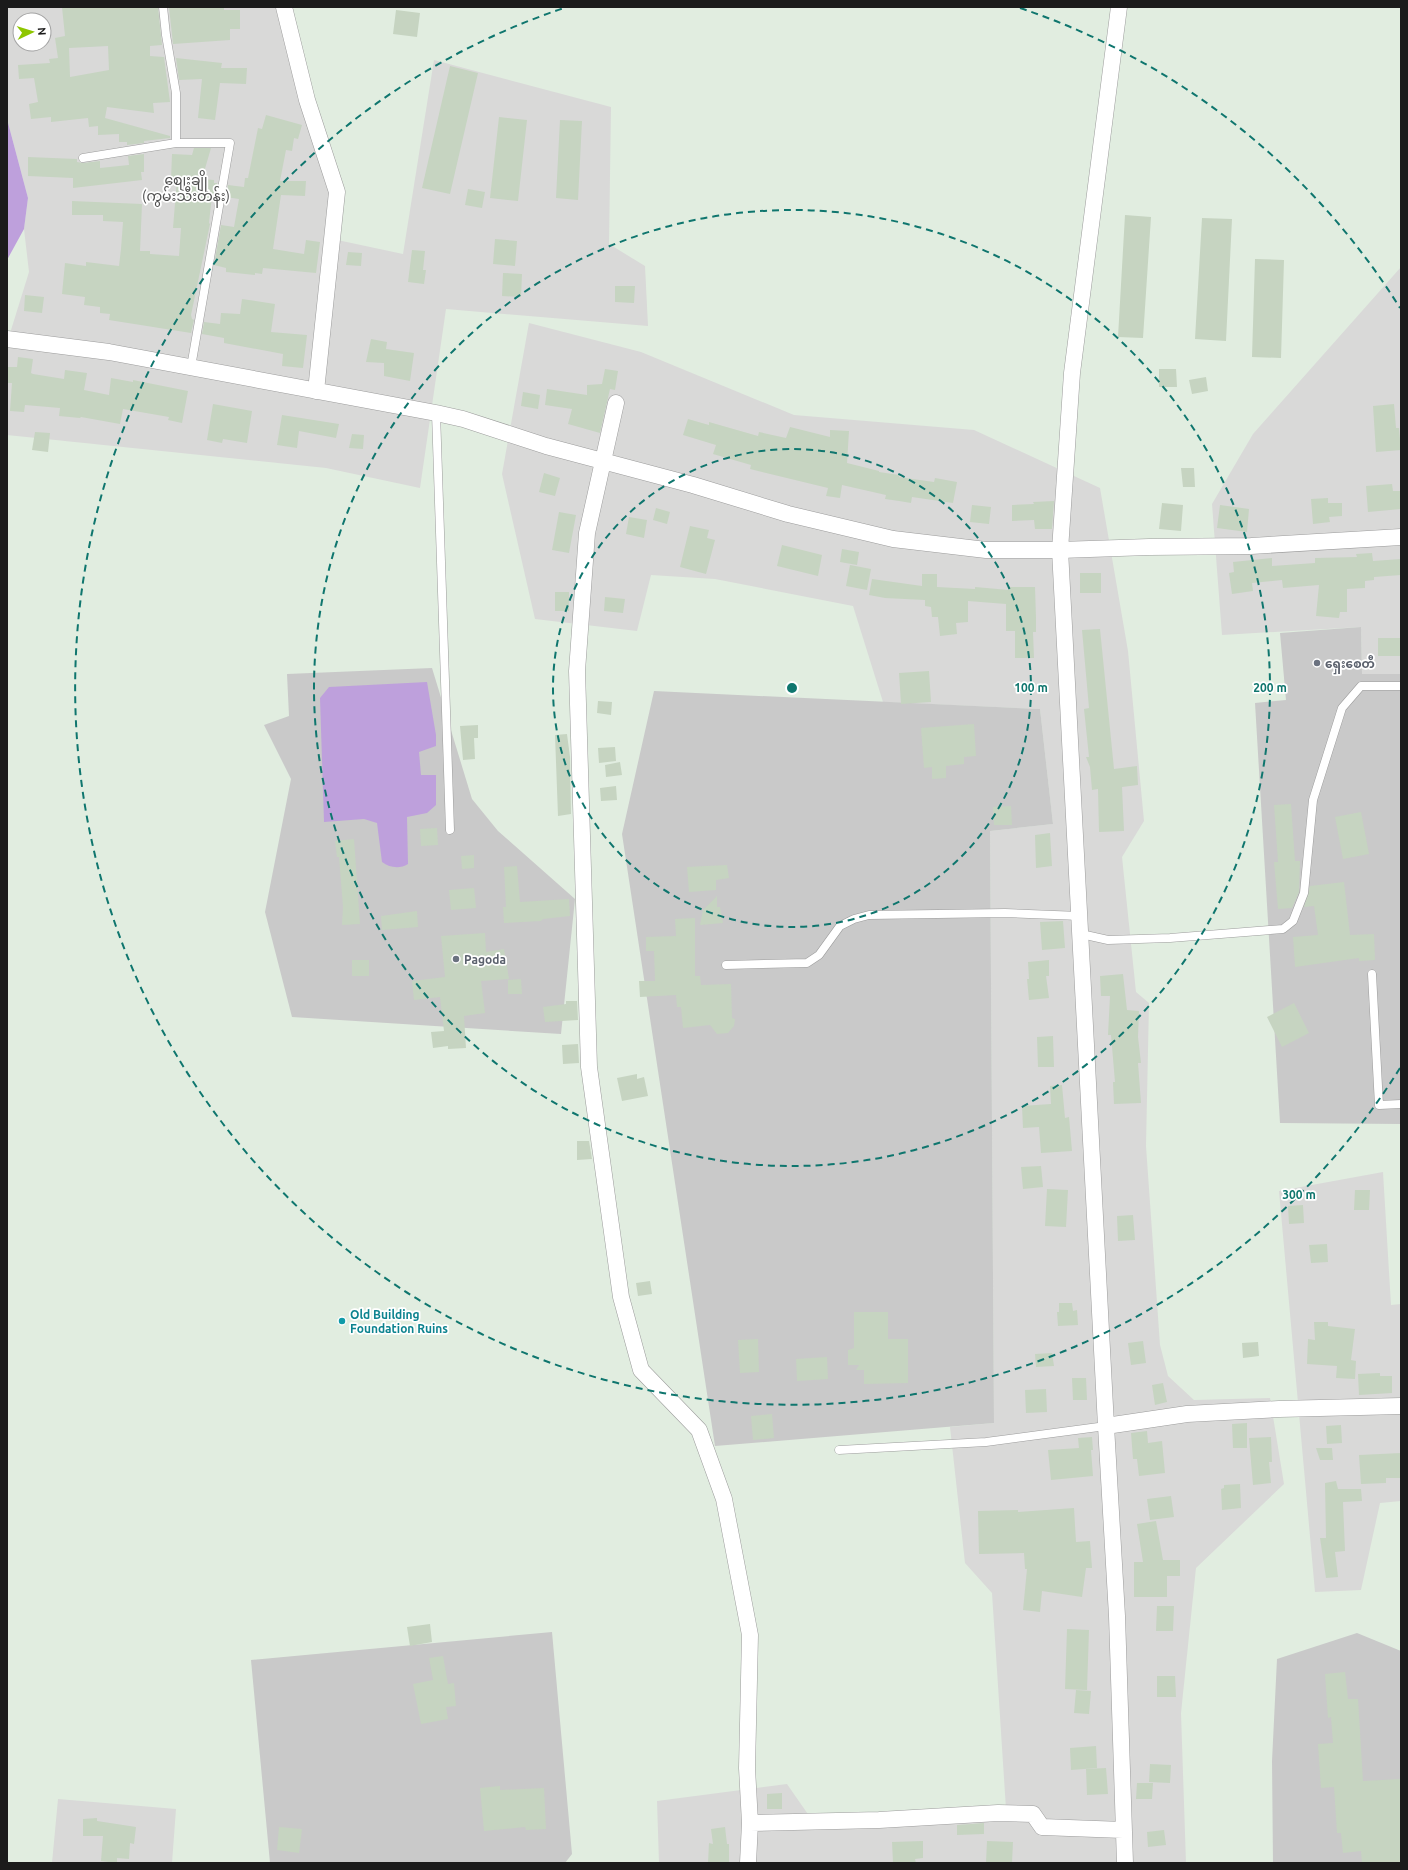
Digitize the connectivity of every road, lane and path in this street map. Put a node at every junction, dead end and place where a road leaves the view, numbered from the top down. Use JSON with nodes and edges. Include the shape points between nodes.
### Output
{"nodes":[{"id":1,"x":163,"y":7,"type":"edge"},
{"id":2,"x":284,"y":7,"type":"edge"},
{"id":3,"x":1119,"y":7,"type":"edge"},
{"id":4,"x":176,"y":143,"type":"junction"},
{"id":5,"x":83,"y":158,"type":"dead end"},
{"id":6,"x":7,"y":339,"type":"edge"},
{"id":7,"x":191,"y":367,"type":"junction"},
{"id":8,"x":316,"y":391,"type":"junction"},
{"id":9,"x":616,"y":403,"type":"dead end"},
{"id":10,"x":436,"y":413,"type":"junction"},
{"id":11,"x":603,"y":461,"type":"junction"},
{"id":12,"x":1401,"y":537,"type":"edge"},
{"id":13,"x":1060,"y":550,"type":"junction"},
{"id":14,"x":1401,"y":686,"type":"edge"},
{"id":15,"x":450,"y":830,"type":"dead end"},
{"id":16,"x":1080,"y":916,"type":"junction"},
{"id":17,"x":1081,"y":934,"type":"junction"},
{"id":18,"x":726,"y":965,"type":"dead end"},
{"id":19,"x":1372,"y":974,"type":"dead end"},
{"id":20,"x":1401,"y":1104,"type":"edge"},
{"id":21,"x":1401,"y":1406,"type":"edge"},
{"id":22,"x":1106,"y":1426,"type":"junction"},
{"id":23,"x":839,"y":1450,"type":"dead end"},
{"id":24,"x":750,"y":1823,"type":"junction"},
{"id":25,"x":1123,"y":1830,"type":"junction"},
{"id":26,"x":748,"y":1863,"type":"edge"},
{"id":27,"x":1125,"y":1863,"type":"edge"}],
"edges":[{"from":1,"to":4,"type":"lane","via":[[176,93]]},
{"from":2,"to":8,"type":"street","via":[[307,100],[336,192]]},
{"from":3,"to":13,"type":"street","via":[[1072,373]]},
{"from":4,"to":5,"type":"lane"},
{"from":4,"to":7,"type":"lane","via":[[230,143]]},
{"from":6,"to":7,"type":"street","via":[[109,352]]},
{"from":7,"to":8,"type":"street"},
{"from":8,"to":10,"type":"street"},
{"from":9,"to":11,"type":"street"},
{"from":10,"to":11,"type":"street"},
{"from":10,"to":15,"type":"lane"},
{"from":11,"to":13,"type":"street","via":[[788,514],[893,539],[986,550]]},
{"from":11,"to":24,"type":"street","via":[[587,533],[577,671],[589,1067],[621,1297],[641,1370],[699,1430],[724,1499],[750,1635],[747,1768]]},
{"from":12,"to":13,"type":"street","via":[[1251,546],[1149,546]]},
{"from":13,"to":16,"type":"street"},
{"from":14,"to":17,"type":"lane","via":[[1361,686],[1342,708],[1313,800],[1304,893],[1293,921],[1283,929],[1108,940]]},
{"from":16,"to":17,"type":"street"},
{"from":16,"to":18,"type":"lane","via":[[1005,913],[869,915],[840,926],[819,955],[807,962]]},
{"from":17,"to":22,"type":"street"},
{"from":19,"to":20,"type":"lane","via":[[1379,1105]]},
{"from":21,"to":22,"type":"street","via":[[1187,1414]]},
{"from":22,"to":23,"type":"lane","via":[[986,1442]]},
{"from":22,"to":25,"type":"street","via":[[1117,1616]]},
{"from":24,"to":25,"type":"street","via":[[879,1820],[1005,1813],[1034,1814],[1042,1827]]},
{"from":24,"to":26,"type":"street"},
{"from":25,"to":27,"type":"street"}]}
